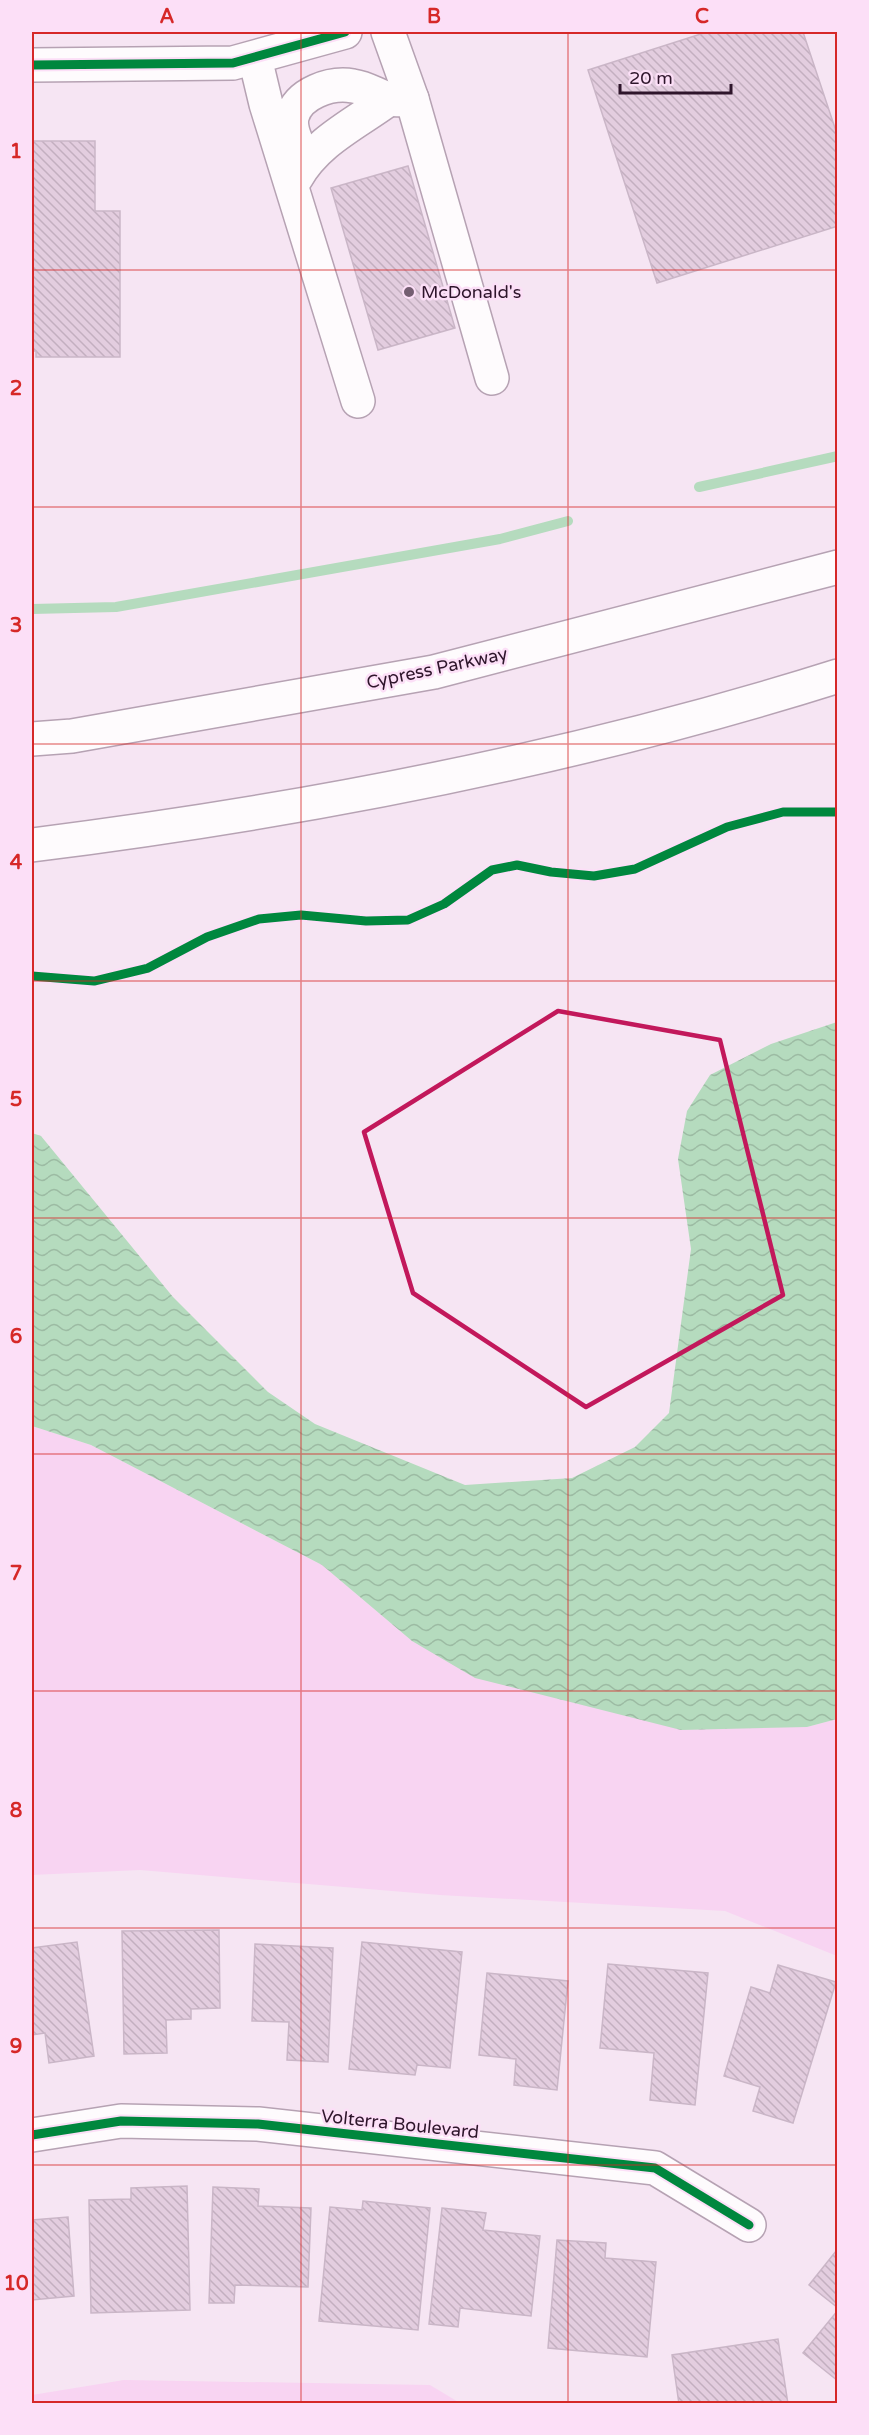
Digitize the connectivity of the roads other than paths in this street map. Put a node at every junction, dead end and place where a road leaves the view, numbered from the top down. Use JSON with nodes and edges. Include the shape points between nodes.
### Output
{"nodes":[{"id":1,"x":345,"y":32,"type":"edge"},
{"id":2,"x":388,"y":32,"type":"edge"},
{"id":3,"x":255,"y":58,"type":"junction"},
{"id":4,"x":32,"y":65,"type":"edge"},
{"id":5,"x":400,"y":99,"type":"junction"},
{"id":6,"x":299,"y":173,"type":"junction"},
{"id":7,"x":492,"y":378,"type":"dead end"},
{"id":8,"x":358,"y":401,"type":"dead end"},
{"id":9,"x":837,"y":567,"type":"edge"},
{"id":10,"x":837,"y":676,"type":"edge"},
{"id":11,"x":32,"y":739,"type":"edge"},
{"id":12,"x":32,"y":845,"type":"edge"},
{"id":13,"x":32,"y":2135,"type":"edge"},
{"id":14,"x":749,"y":2225,"type":"dead end"}],
"edges":[{"from":1,"to":3,"type":"main road"},
{"from":2,"to":5,"type":"main road"},
{"from":3,"to":4,"type":"main road","via":[[190,65]]},
{"from":3,"to":6,"type":"main road","via":[[266,104]]},
{"from":5,"to":6,"type":"main road","via":[[327,141]]},
{"from":5,"to":6,"type":"main road","via":[[350,85],[318,90],[301,100],[292,118]]},
{"from":5,"to":7,"type":"main road"},
{"from":6,"to":8,"type":"main road"},
{"from":9,"to":11,"type":"main road","name":"Cypress Parkway","via":[[434,672],[83,734]]},
{"from":10,"to":12,"type":"main road","via":[[587,746],[392,789],[166,828]]},
{"from":13,"to":14,"type":"main road","name":"Volterra Boulevard","via":[[121,2121],[258,2124],[655,2168]]}]}
